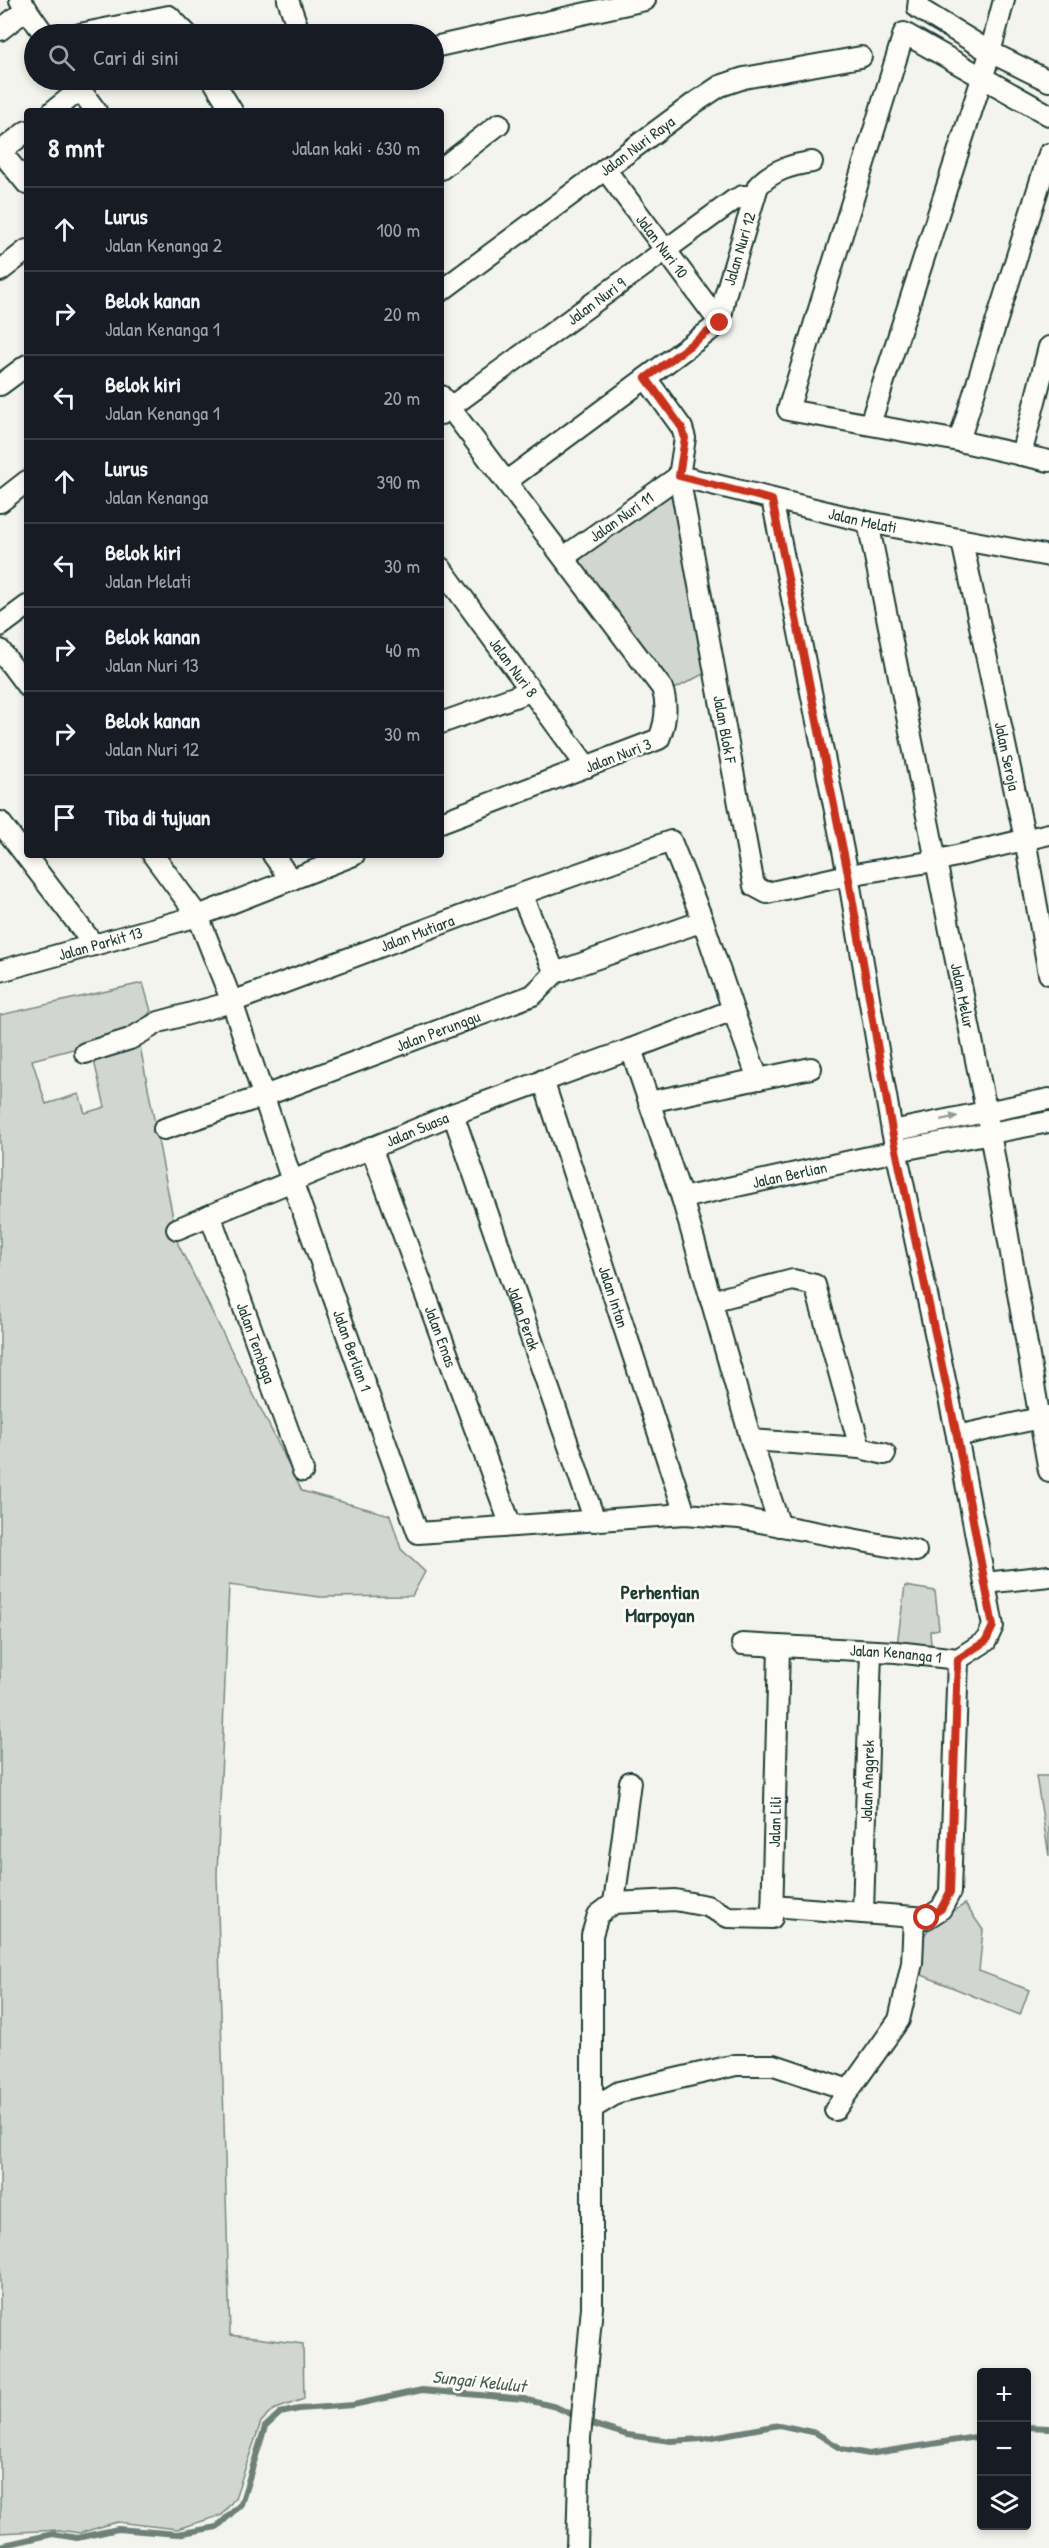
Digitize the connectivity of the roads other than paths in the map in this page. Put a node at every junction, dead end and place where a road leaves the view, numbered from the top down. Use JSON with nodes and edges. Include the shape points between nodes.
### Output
{"nodes":[{"id":1,"x":288,"y":0,"type":"edge"},
{"id":2,"x":645,"y":0,"type":"edge"},
{"id":3,"x":919,"y":0,"type":"edge"},
{"id":4,"x":1004,"y":0,"type":"edge"},
{"id":5,"x":23,"y":4,"type":"edge"},
{"id":6,"x":566,"y":8,"type":"edge"},
{"id":7,"x":37,"y":24,"type":"edge"},
{"id":8,"x":129,"y":24,"type":"edge"},
{"id":9,"x":177,"y":24,"type":"edge"},
{"id":10,"x":296,"y":24,"type":"edge"},
{"id":11,"x":0,"y":30,"type":"edge"},
{"id":12,"x":444,"y":44,"type":"edge"},
{"id":13,"x":861,"y":57,"type":"dead end"},
{"id":14,"x":986,"y":64,"type":"junction"},
{"id":15,"x":1049,"y":81,"type":"edge"},
{"id":16,"x":72,"y":90,"type":"edge"},
{"id":17,"x":81,"y":90,"type":"edge"},
{"id":18,"x":219,"y":90,"type":"edge"},
{"id":19,"x":56,"y":108,"type":"edge"},
{"id":20,"x":94,"y":108,"type":"edge"},
{"id":21,"x":230,"y":108,"type":"edge"},
{"id":22,"x":1049,"y":115,"type":"edge"},
{"id":23,"x":499,"y":124,"type":"dead end"},
{"id":24,"x":24,"y":134,"type":"edge"},
{"id":25,"x":1,"y":152,"type":"edge"},
{"id":26,"x":1049,"y":154,"type":"edge"},
{"id":27,"x":812,"y":162,"type":"dead end"},
{"id":28,"x":444,"y":167,"type":"edge"},
{"id":29,"x":605,"y":169,"type":"junction"},
{"id":30,"x":24,"y":180,"type":"edge"},
{"id":31,"x":754,"y":196,"type":"junction"},
{"id":32,"x":665,"y":249,"type":"junction"},
{"id":33,"x":24,"y":252,"type":"edge"},
{"id":34,"x":0,"y":271,"type":"edge"},
{"id":35,"x":444,"y":289,"type":"edge"},
{"id":36,"x":720,"y":323,"type":"junction"},
{"id":37,"x":1049,"y":347,"type":"edge"},
{"id":38,"x":24,"y":367,"type":"edge"},
{"id":39,"x":646,"y":378,"type":"junction"},
{"id":40,"x":0,"y":385,"type":"edge"},
{"id":41,"x":444,"y":406,"type":"edge"},
{"id":42,"x":870,"y":424,"type":"junction"},
{"id":43,"x":959,"y":441,"type":"junction"},
{"id":44,"x":1021,"y":455,"type":"junction"},
{"id":45,"x":1049,"y":461,"type":"edge"},
{"id":46,"x":679,"y":476,"type":"junction"},
{"id":47,"x":507,"y":481,"type":"junction"},
{"id":48,"x":24,"y":484,"type":"edge"},
{"id":49,"x":2,"y":496,"type":"edge"},
{"id":50,"x":772,"y":500,"type":"junction"},
{"id":51,"x":868,"y":522,"type":"junction"},
{"id":52,"x":962,"y":541,"type":"junction"},
{"id":53,"x":1049,"y":556,"type":"edge"},
{"id":54,"x":564,"y":557,"type":"junction"},
{"id":55,"x":444,"y":572,"type":"edge"},
{"id":56,"x":24,"y":608,"type":"edge"},
{"id":57,"x":0,"y":626,"type":"edge"},
{"id":58,"x":0,"y":650,"type":"edge"},
{"id":59,"x":24,"y":682,"type":"edge"},
{"id":60,"x":531,"y":691,"type":"junction"},
{"id":61,"x":444,"y":722,"type":"edge"},
{"id":62,"x":587,"y":767,"type":"junction"},
{"id":63,"x":444,"y":821,"type":"edge"},
{"id":64,"x":0,"y":822,"type":"edge"},
{"id":65,"x":1049,"y":834,"type":"edge"},
{"id":66,"x":1025,"y":839,"type":"junction"},
{"id":67,"x":24,"y":853,"type":"edge"},
{"id":68,"x":28,"y":858,"type":"edge"},
{"id":69,"x":155,"y":858,"type":"edge"},
{"id":70,"x":275,"y":858,"type":"edge"},
{"id":71,"x":346,"y":858,"type":"edge"},
{"id":72,"x":935,"y":861,"type":"junction"},
{"id":73,"x":848,"y":874,"type":"junction"},
{"id":74,"x":291,"y":880,"type":"junction"},
{"id":75,"x":521,"y":894,"type":"junction"},
{"id":76,"x":198,"y":916,"type":"junction"},
{"id":77,"x":703,"y":921,"type":"junction"},
{"id":78,"x":94,"y":945,"type":"junction"},
{"id":79,"x":0,"y":971,"type":"edge"},
{"id":80,"x":555,"y":973,"type":"junction"},
{"id":81,"x":1049,"y":974,"type":"edge"},
{"id":82,"x":232,"y":1002,"type":"junction"},
{"id":83,"x":733,"y":1010,"type":"junction"},
{"id":84,"x":631,"y":1049,"type":"junction"},
{"id":85,"x":85,"y":1053,"type":"dead end"},
{"id":86,"x":811,"y":1068,"type":"dead end"},
{"id":87,"x":759,"y":1079,"type":"junction"},
{"id":88,"x":543,"y":1080,"type":"junction"},
{"id":89,"x":264,"y":1096,"type":"junction"},
{"id":90,"x":1049,"y":1099,"type":"edge"},
{"id":91,"x":649,"y":1102,"type":"junction"},
{"id":92,"x":986,"y":1110,"type":"junction"},
{"id":93,"x":453,"y":1114,"type":"junction"},
{"id":94,"x":1049,"y":1122,"type":"edge"},
{"id":95,"x":164,"y":1129,"type":"dead end"},
{"id":96,"x":892,"y":1131,"type":"junction"},
{"id":97,"x":990,"y":1133,"type":"junction"},
{"id":98,"x":371,"y":1147,"type":"junction"},
{"id":99,"x":896,"y":1151,"type":"junction"},
{"id":100,"x":292,"y":1181,"type":"junction"},
{"id":101,"x":682,"y":1198,"type":"junction"},
{"id":102,"x":210,"y":1215,"type":"junction"},
{"id":103,"x":177,"y":1229,"type":"dead end"},
{"id":104,"x":711,"y":1301,"type":"junction"},
{"id":105,"x":1044,"y":1417,"type":"edge"},
{"id":106,"x":957,"y":1436,"type":"junction"},
{"id":107,"x":751,"y":1440,"type":"junction"},
{"id":108,"x":860,"y":1448,"type":"junction"},
{"id":109,"x":885,"y":1454,"type":"dead end"},
{"id":110,"x":303,"y":1471,"type":"dead end"},
{"id":111,"x":1049,"y":1471,"type":"edge"},
{"id":112,"x":686,"y":1514,"type":"junction"},
{"id":113,"x":595,"y":1521,"type":"junction"},
{"id":114,"x":511,"y":1526,"type":"junction"},
{"id":115,"x":780,"y":1526,"type":"junction"},
{"id":116,"x":916,"y":1551,"type":"dead end"},
{"id":117,"x":1049,"y":1576,"type":"edge"},
{"id":118,"x":984,"y":1583,"type":"junction"},
{"id":119,"x":742,"y":1644,"type":"dead end"},
{"id":120,"x":779,"y":1647,"type":"junction"},
{"id":121,"x":871,"y":1651,"type":"junction"},
{"id":122,"x":958,"y":1659,"type":"junction"},
{"id":123,"x":630,"y":1782,"type":"dead end"},
{"id":124,"x":614,"y":1903,"type":"junction"},
{"id":125,"x":772,"y":1906,"type":"junction"},
{"id":126,"x":863,"y":1913,"type":"junction"},
{"id":127,"x":914,"y":1917,"type":"junction"},
{"id":128,"x":849,"y":2090,"type":"junction"},
{"id":129,"x":591,"y":2109,"type":"junction"},
{"id":130,"x":835,"y":2110,"type":"dead end"},
{"id":131,"x":577,"y":2548,"type":"edge"}],
"edges":[{"from":1,"to":10,"type":"street"},
{"from":2,"to":6,"type":"street"},
{"from":3,"to":14,"type":"street","via":[[918,8]]},
{"from":4,"to":14,"type":"street"},
{"from":5,"to":7,"type":"street"},
{"from":5,"to":11,"type":"street"},
{"from":6,"to":12,"type":"street"},
{"from":8,"to":9,"type":"street","via":[[169,16]]},
{"from":13,"to":29,"type":"street","name":"Jalan Nuri Raya","via":[[744,78],[720,86]]},
{"from":14,"to":15,"type":"street"},
{"from":14,"to":22,"type":"street"},
{"from":14,"to":42,"type":"street"},
{"from":14,"to":42,"type":"street","via":[[904,33],[788,410]]},
{"from":16,"to":19,"type":"street"},
{"from":17,"to":20,"type":"street"},
{"from":18,"to":21,"type":"street"},
{"from":23,"to":28,"type":"street"},
{"from":24,"to":25,"type":"street"},
{"from":25,"to":30,"type":"street"},
{"from":26,"to":43,"type":"street"},
{"from":27,"to":31,"type":"street","name":"Jalan Nuri 12","via":[[772,174],[758,186]]},
{"from":29,"to":32,"type":"street","name":"Jalan Nuri 10"},
{"from":29,"to":35,"type":"street","name":"Jalan Nuri Raya"},
{"from":31,"to":32,"type":"street","name":"Jalan Nuri 9","via":[[734,200]]},
{"from":31,"to":36,"type":"street","name":"Jalan Nuri 12"},
{"from":32,"to":36,"type":"street","name":"Jalan Nuri 10"},
{"from":32,"to":41,"type":"street","name":"Jalan Nuri 9"},
{"from":33,"to":34,"type":"street"},
{"from":36,"to":39,"type":"street"},
{"from":37,"to":44,"type":"street"},
{"from":38,"to":40,"type":"street"},
{"from":39,"to":46,"type":"street","via":[[682,428],[685,438]]},
{"from":39,"to":47,"type":"street"},
{"from":41,"to":47,"type":"street"},
{"from":42,"to":43,"type":"street"},
{"from":43,"to":44,"type":"street"},
{"from":44,"to":45,"type":"street"},
{"from":46,"to":50,"type":"street","name":"Jalan Melati"},
{"from":46,"to":54,"type":"street","name":"Jalan Nuri 11"},
{"from":46,"to":73,"type":"street","name":"Jalan Blok F","via":[[754,886],[767,893]]},
{"from":47,"to":54,"type":"street"},
{"from":48,"to":49,"type":"street"},
{"from":50,"to":51,"type":"street","name":"Jalan Melati"},
{"from":50,"to":73,"type":"street","name":"Jalan Kenanga 1"},
{"from":51,"to":52,"type":"street","name":"Jalan Melati"},
{"from":51,"to":72,"type":"street","name":"Jalan Melur"},
{"from":52,"to":53,"type":"street","name":"Jalan Melati"},
{"from":52,"to":66,"type":"street","name":"Jalan Seroja"},
{"from":54,"to":62,"type":"street","name":"Jalan Nuri 3","via":[[662,688],[666,699],[664,727],[658,739]]},
{"from":55,"to":60,"type":"street","name":"Jalan Nuri 8"},
{"from":56,"to":57,"type":"street"},
{"from":58,"to":59,"type":"street"},
{"from":60,"to":61,"type":"street"},
{"from":60,"to":62,"type":"street","name":"Jalan Nuri 8"},
{"from":62,"to":63,"type":"street","name":"Jalan Nuri 3"},
{"from":64,"to":67,"type":"street"},
{"from":65,"to":66,"type":"street"},
{"from":66,"to":72,"type":"street"},
{"from":66,"to":81,"type":"street","name":"Jalan Seroja"},
{"from":68,"to":78,"type":"street"},
{"from":69,"to":76,"type":"street","name":"Jalan Berlian 1"},
{"from":70,"to":74,"type":"street"},
{"from":71,"to":74,"type":"street"},
{"from":72,"to":73,"type":"street"},
{"from":72,"to":92,"type":"street","name":"Jalan Melur"},
{"from":73,"to":96,"type":"street","name":"Jalan Kenanga 1"},
{"from":74,"to":76,"type":"street"},
{"from":75,"to":77,"type":"street","name":"Jalan Mutiara","via":[[671,841]]},
{"from":75,"to":80,"type":"street"},
{"from":75,"to":82,"type":"street","name":"Jalan Mutiara"},
{"from":76,"to":78,"type":"street","name":"Jalan Parkit 13"},
{"from":76,"to":82,"type":"street","name":"Jalan Berlian 1"},
{"from":77,"to":80,"type":"street","name":"Jalan Perunggu"},
{"from":77,"to":83,"type":"street"},
{"from":78,"to":79,"type":"street","name":"Jalan Parkit 13"},
{"from":80,"to":89,"type":"street","name":"Jalan Perunggu","via":[[533,995]]},
{"from":82,"to":85,"type":"street","name":"Jalan Mutiara","via":[[159,1022],[130,1039]]},
{"from":82,"to":89,"type":"street","name":"Jalan Berlian 1"},
{"from":83,"to":84,"type":"street","name":"Jalan Suasa"},
{"from":83,"to":87,"type":"street"},
{"from":84,"to":88,"type":"street","name":"Jalan Suasa"},
{"from":84,"to":91,"type":"street"},
{"from":86,"to":87,"type":"street"},
{"from":87,"to":91,"type":"street"},
{"from":88,"to":93,"type":"street","name":"Jalan Suasa"},
{"from":88,"to":112,"type":"street","name":"Jalan Intan"},
{"from":89,"to":95,"type":"street","name":"Jalan Perunggu"},
{"from":89,"to":100,"type":"street","name":"Jalan Berlian 1"},
{"from":90,"to":92,"type":"street"},
{"from":91,"to":101,"type":"street"},
{"from":96,"to":92,"type":"street","one_way":true},
{"from":92,"to":97,"type":"street","name":"Jalan Melur"},
{"from":93,"to":98,"type":"street","name":"Jalan Suasa"},
{"from":93,"to":113,"type":"street","name":"Jalan Perak"},
{"from":94,"to":97,"type":"street","name":"Jalan Berlian"},
{"from":96,"to":99,"type":"street","name":"Jalan Kenanga 1"},
{"from":97,"to":99,"type":"street","name":"Jalan Berlian"},
{"from":97,"to":105,"type":"street","name":"Jalan Melur"},
{"from":98,"to":100,"type":"street","name":"Jalan Suasa"},
{"from":98,"to":114,"type":"street","name":"Jalan Emas"},
{"from":99,"to":101,"type":"street","name":"Jalan Berlian"},
{"from":99,"to":106,"type":"street","name":"Jalan Kenanga 1"},
{"from":100,"to":102,"type":"street"},
{"from":100,"to":114,"type":"street","name":"Jalan Berlian 1","via":[[418,1533]]},
{"from":101,"to":104,"type":"street"},
{"from":102,"to":103,"type":"street"},
{"from":102,"to":110,"type":"street","name":"Jalan Tembaga"},
{"from":104,"to":107,"type":"street"},
{"from":104,"to":108,"type":"street","via":[[793,1280],[815,1285]]},
{"from":105,"to":106,"type":"street"},
{"from":105,"to":111,"type":"street","name":"Jalan Melur"},
{"from":106,"to":118,"type":"street","name":"Jalan Kenanga 1"},
{"from":107,"to":108,"type":"street"},
{"from":107,"to":115,"type":"street"},
{"from":108,"to":109,"type":"street"},
{"from":112,"to":113,"type":"street","name":"Jalan Berlian 1"},
{"from":112,"to":115,"type":"street","name":"Jalan Berlian 1"},
{"from":113,"to":114,"type":"street","name":"Jalan Berlian 1"},
{"from":115,"to":116,"type":"street","name":"Jalan Berlian 1"},
{"from":117,"to":118,"type":"street"},
{"from":118,"to":122,"type":"street","name":"Jalan Kenanga 1","via":[[993,1626],[986,1641]]},
{"from":119,"to":120,"type":"street","name":"Jalan Kenanga 1"},
{"from":120,"to":121,"type":"street","name":"Jalan Kenanga 1"},
{"from":120,"to":125,"type":"street","name":"Jalan Lili"},
{"from":121,"to":122,"type":"street","name":"Jalan Kenanga 1"},
{"from":121,"to":126,"type":"street","name":"Jalan Anggrek"},
{"from":122,"to":127,"type":"street","via":[[950,1892],[941,1909],[927,1918]]},
{"from":123,"to":124,"type":"street"},
{"from":124,"to":125,"type":"street","via":[[675,1900],[707,1906],[728,1917],[761,1918],[772,1918]]},
{"from":124,"to":129,"type":"street","via":[[598,1915],[592,1935]]},
{"from":125,"to":126,"type":"street"},
{"from":126,"to":127,"type":"street"},
{"from":127,"to":128,"type":"street","via":[[912,1963],[899,2020]]},
{"from":128,"to":129,"type":"street","via":[[774,2065],[736,2066],[619,2092]]},
{"from":128,"to":130,"type":"street"},
{"from":129,"to":131,"type":"street","via":[[592,2307],[580,2438]]}]}
